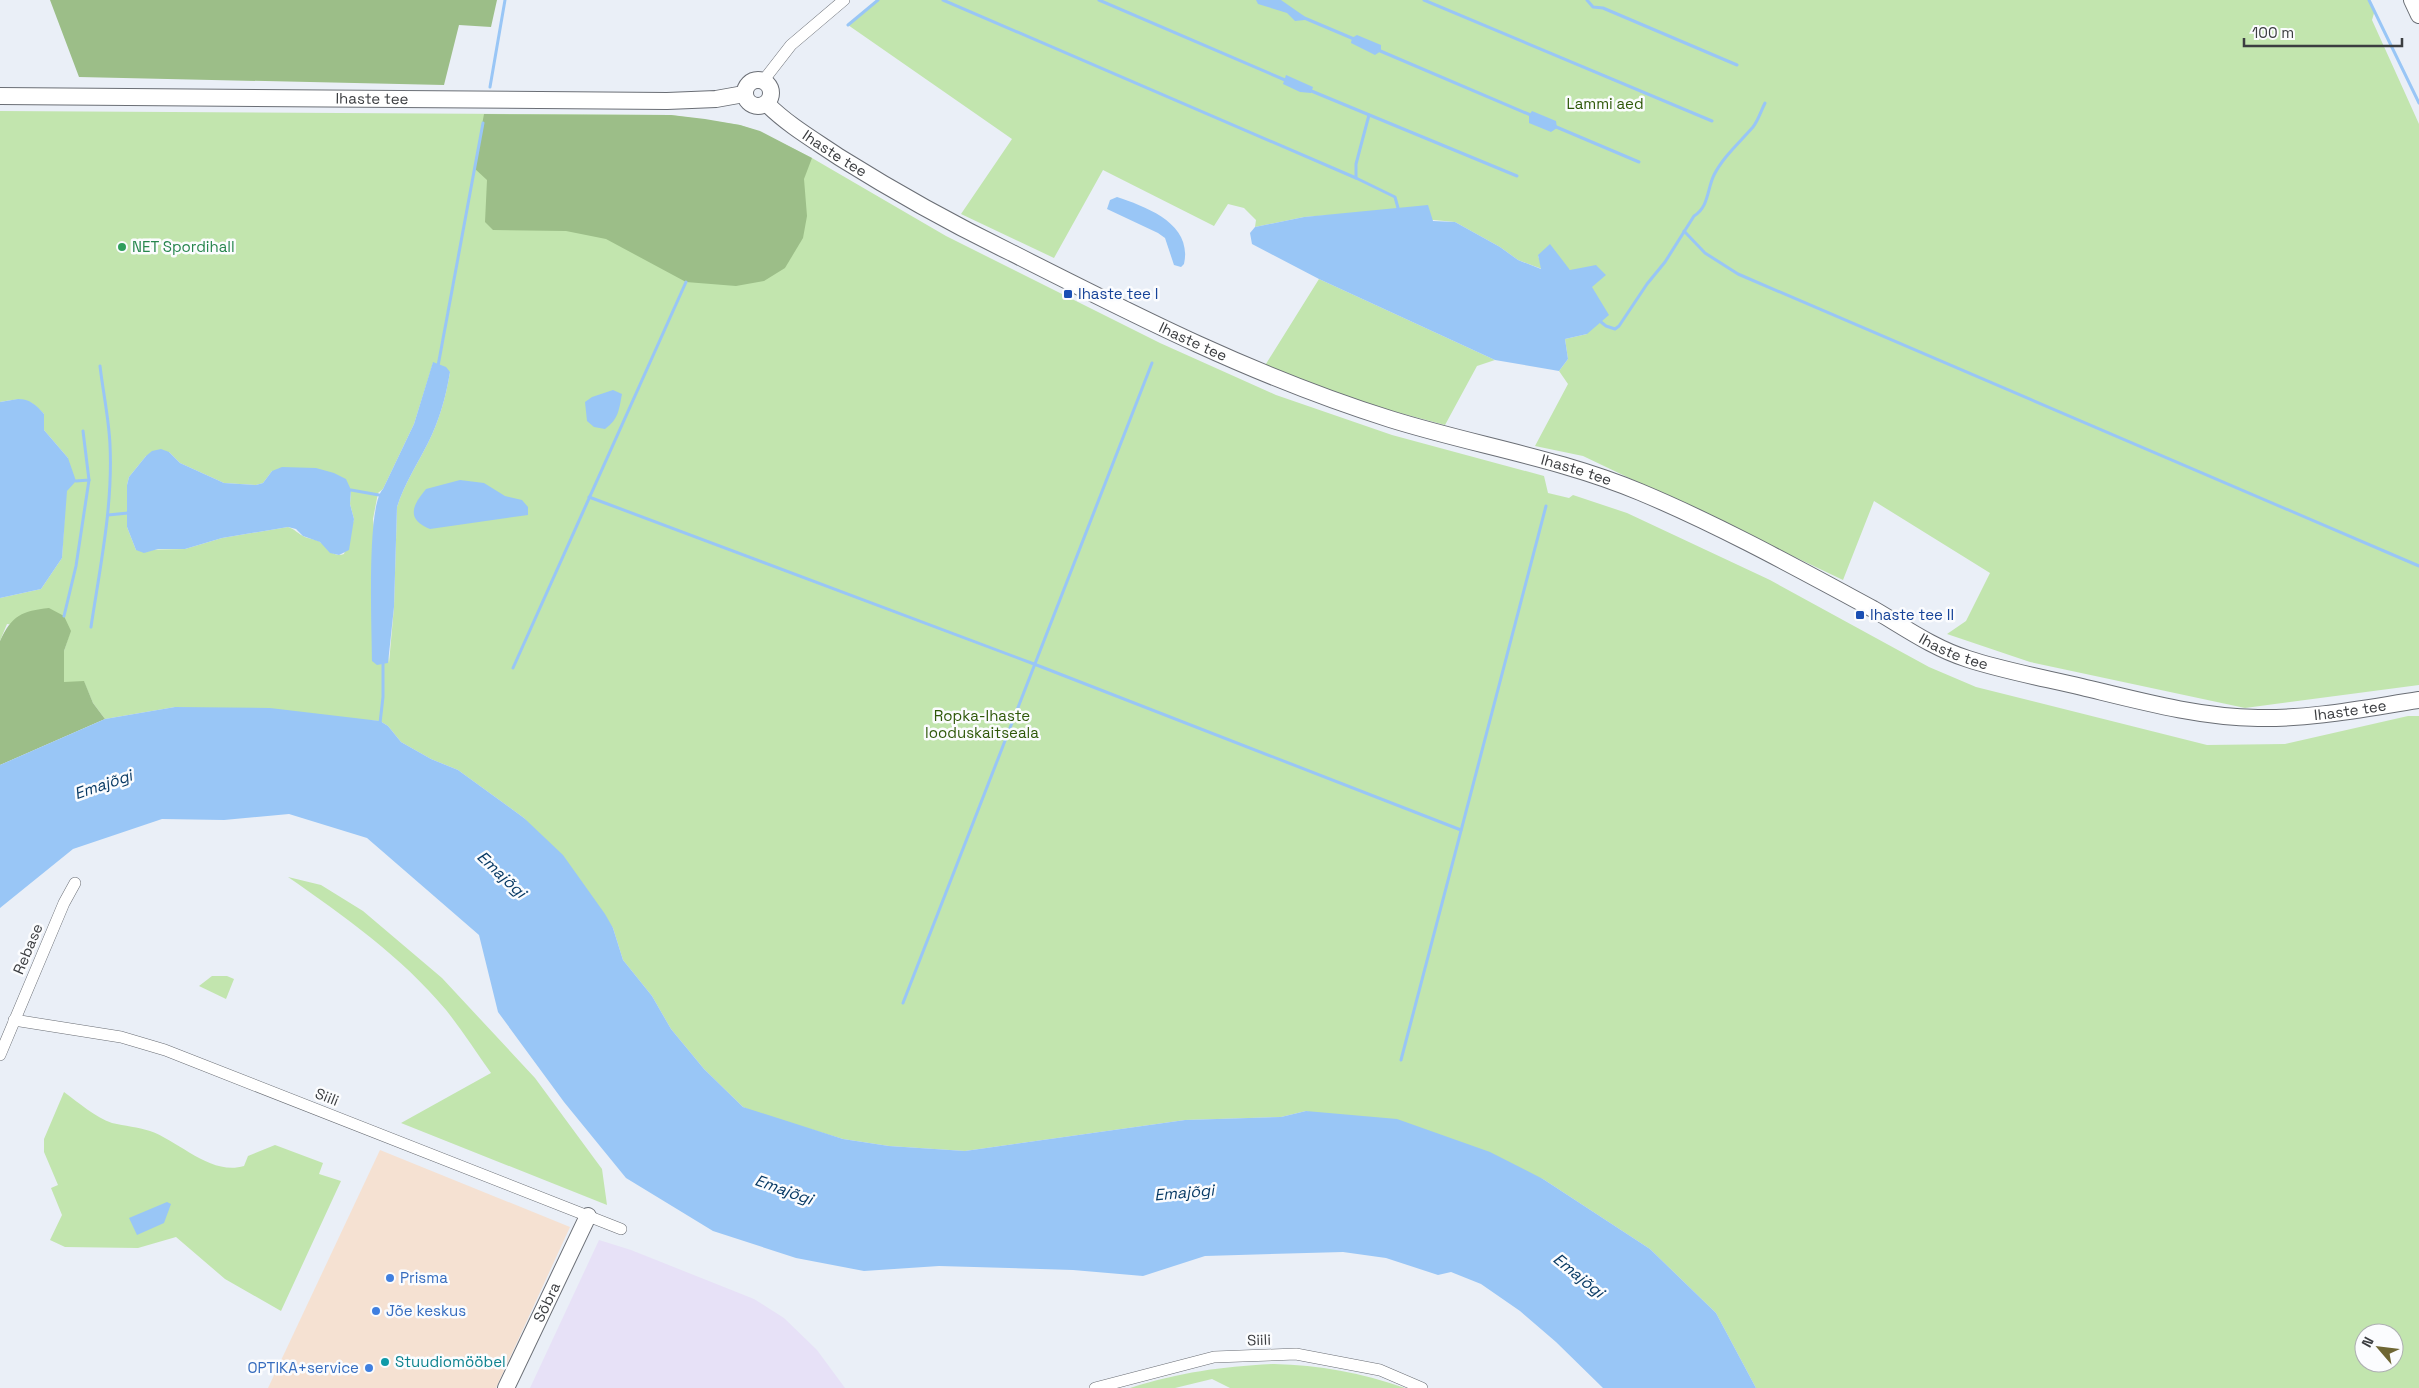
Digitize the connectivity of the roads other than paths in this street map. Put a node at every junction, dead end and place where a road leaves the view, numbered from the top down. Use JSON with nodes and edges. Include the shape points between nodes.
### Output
{"nodes":[{"id":1,"x":844,"y":0,"type":"edge"},
{"id":2,"x":2412,"y":0,"type":"edge"},
{"id":3,"x":2419,"y":15,"type":"edge"},
{"id":4,"x":764,"y":81,"type":"junction"},
{"id":5,"x":744,"y":94,"type":"junction"},
{"id":6,"x":0,"y":96,"type":"edge"},
{"id":7,"x":767,"y":104,"type":"junction"},
{"id":8,"x":2419,"y":700,"type":"edge"},
{"id":9,"x":75,"y":883,"type":"dead end"},
{"id":10,"x":14,"y":1020,"type":"junction"},
{"id":11,"x":0,"y":1055,"type":"edge"},
{"id":12,"x":588,"y":1216,"type":"junction"},
{"id":13,"x":621,"y":1229,"type":"dead end"},
{"id":14,"x":506,"y":1388,"type":"edge"},
{"id":15,"x":1095,"y":1388,"type":"edge"},
{"id":16,"x":1422,"y":1388,"type":"edge"}],
"edges":[{"from":1,"to":4,"type":"street","via":[[792,45]]},
{"from":2,"to":3,"type":"street"},
{"from":4,"to":5,"type":"street","via":[[750,82]]},
{"from":4,"to":7,"type":"street","via":[[772,91]]},
{"from":5,"to":6,"type":"street","name":"Ihaste tee","via":[[666,101]]},
{"from":5,"to":7,"type":"street","via":[[755,107]]},
{"from":7,"to":8,"type":"street","name":"Ihaste tee","via":[[791,126],[896,193],[1178,336],[1331,400],[1405,424],[1566,465],[1645,494],[1768,554],[1924,640],[1967,659],[2178,710],[2229,717],[2308,716]]},
{"from":9,"to":10,"type":"street","name":"Rebase"},
{"from":10,"to":11,"type":"street","name":"Rebase"},
{"from":10,"to":12,"type":"street","name":"Siili","via":[[122,1037],[165,1050]]},
{"from":12,"to":13,"type":"street","name":"Siili"},
{"from":12,"to":14,"type":"street","name":"Sõbra"},
{"from":15,"to":16,"type":"street","name":"Siili","via":[[1214,1357],[1296,1354],[1380,1370]]}]}
